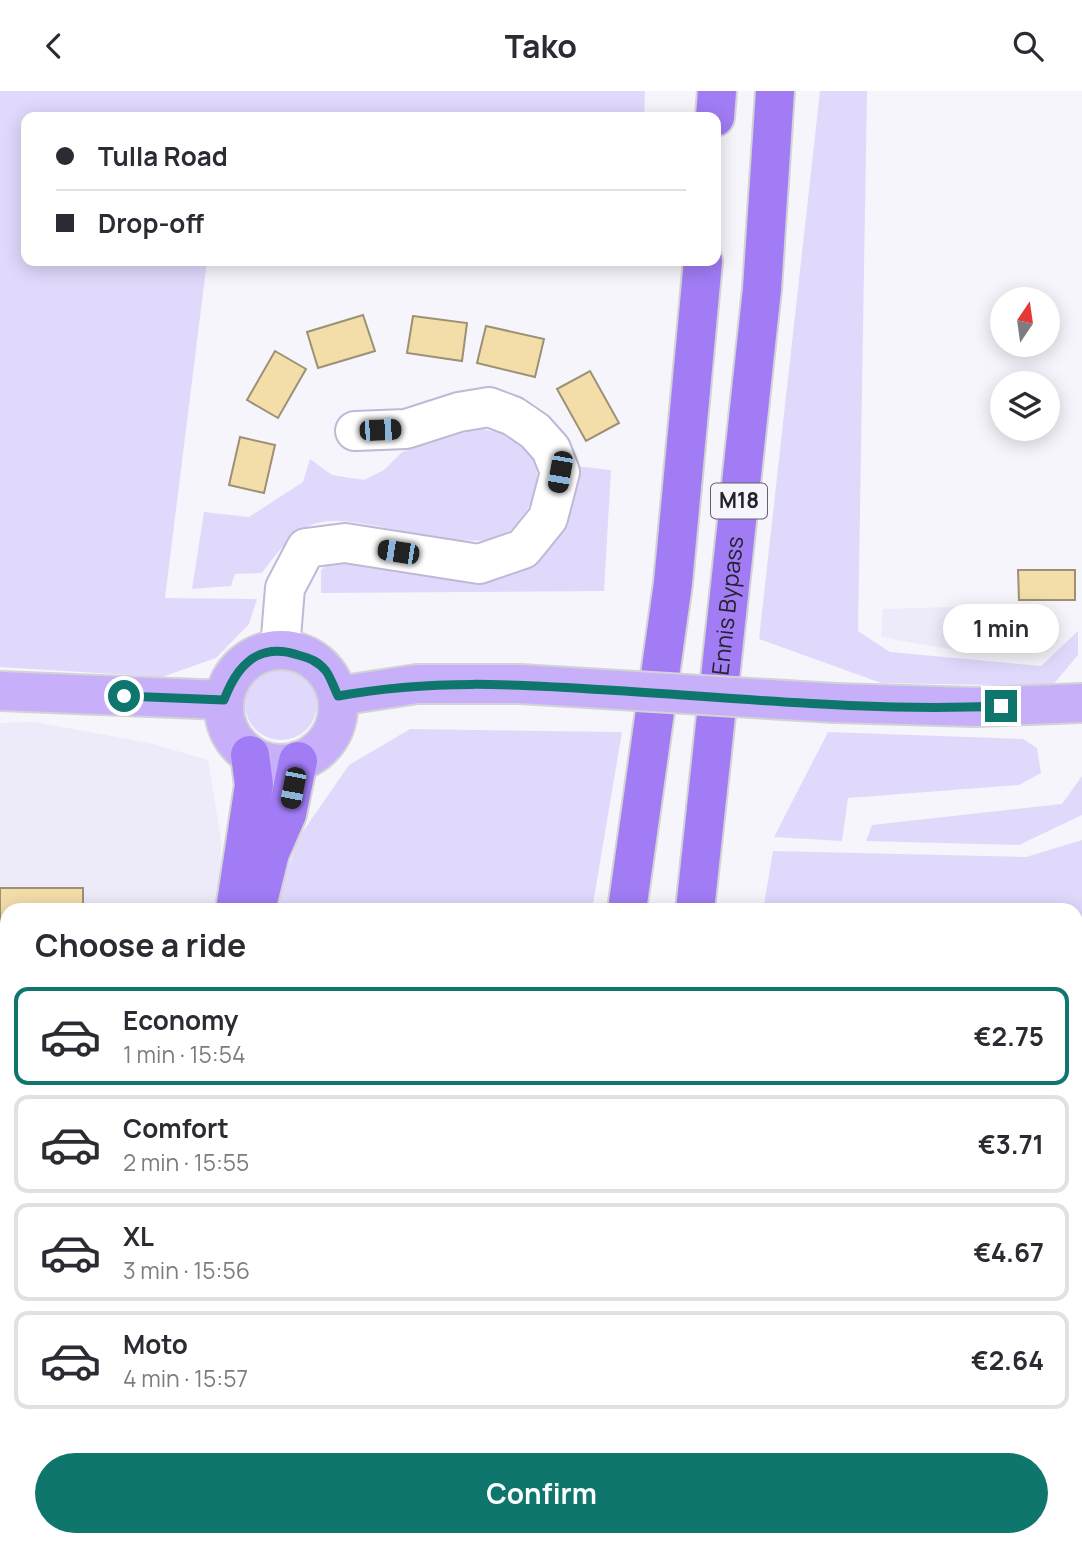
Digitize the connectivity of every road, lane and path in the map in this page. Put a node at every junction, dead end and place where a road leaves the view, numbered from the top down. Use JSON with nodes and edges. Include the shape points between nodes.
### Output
{"nodes":[{"id":1,"x":717,"y":91,"type":"edge"},
{"id":2,"x":775,"y":91,"type":"edge"},
{"id":3,"x":789,"y":91,"type":"edge"},
{"id":4,"x":715,"y":112,"type":"edge"},
{"id":5,"x":703,"y":266,"type":"edge"},
{"id":6,"x":762,"y":289,"type":"junction"},
{"id":7,"x":355,"y":431,"type":"dead end"},
{"id":8,"x":280,"y":649,"type":"junction"},
{"id":9,"x":0,"y":691,"type":"edge"},
{"id":10,"x":338,"y":696,"type":"junction"},
{"id":11,"x":224,"y":700,"type":"junction"},
{"id":12,"x":1082,"y":703,"type":"edge"},
{"id":13,"x":250,"y":755,"type":"junction"},
{"id":14,"x":298,"y":761,"type":"junction"},
{"id":15,"x":236,"y":903,"type":"edge"},
{"id":16,"x":258,"y":903,"type":"edge"},
{"id":17,"x":628,"y":903,"type":"edge"},
{"id":18,"x":696,"y":903,"type":"edge"}],
"edges":[{"from":1,"to":4,"type":"highway"},
{"from":2,"to":6,"type":"highway","name":"Ennis Bypass","number":"M18"},
{"from":3,"to":6,"type":"highway"},
{"from":5,"to":17,"type":"highway","number":"M18","via":[[673,583]]},
{"from":6,"to":18,"type":"highway","name":"Ennis Bypass","number":"M18"},
{"from":7,"to":8,"type":"street","via":[[406,429],[489,407],[513,416],[551,449],[560,472],[548,518],[523,549],[479,564],[345,543],[306,548],[285,588]]},
{"from":8,"to":10,"type":"main road","via":[[313,660],[326,671]]},
{"from":8,"to":11,"type":"main road","via":[[250,659],[233,675]]},
{"from":9,"to":11,"type":"main road"},
{"from":10,"to":12,"type":"main road","bridge":true,"via":[[417,684],[520,684],[975,708]]},
{"from":10,"to":14,"type":"main road","via":[[338,718],[328,740],[313,755]]},
{"from":11,"to":13,"type":"main road","via":[[226,724],[234,741]]},
{"from":13,"to":14,"type":"main road","via":[[268,763]]},
{"from":13,"to":15,"type":"highway","via":[[254,785]]},
{"from":14,"to":16,"type":"highway","via":[[288,814],[270,853]]}]}
